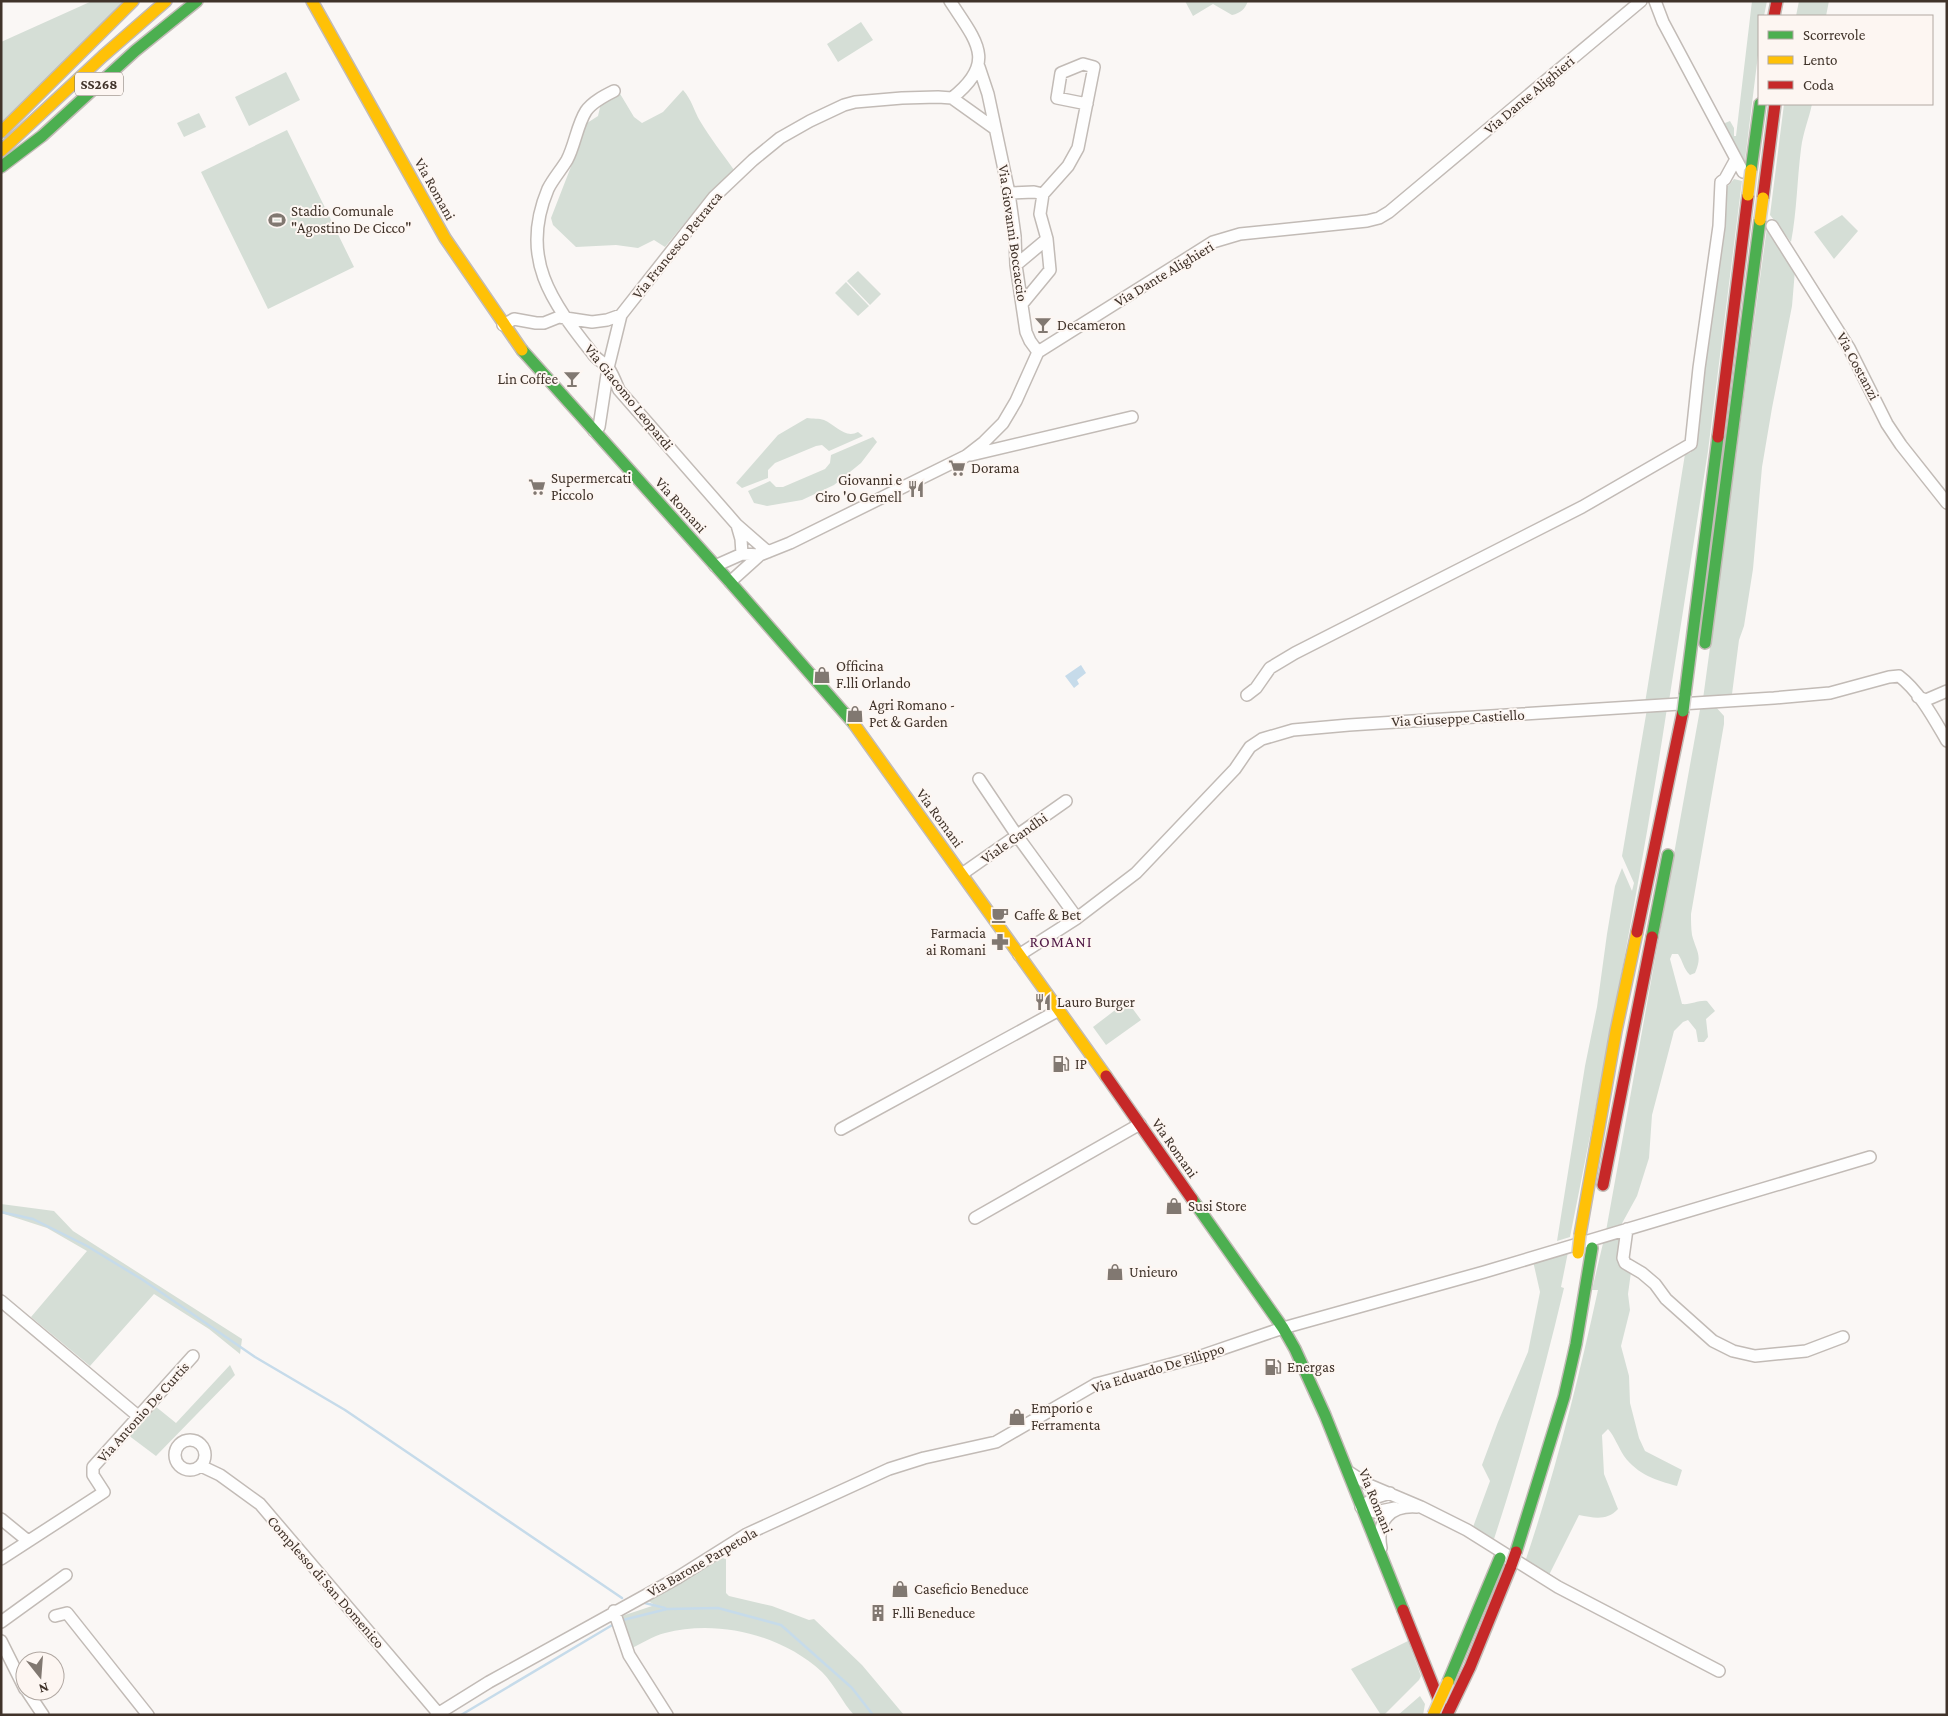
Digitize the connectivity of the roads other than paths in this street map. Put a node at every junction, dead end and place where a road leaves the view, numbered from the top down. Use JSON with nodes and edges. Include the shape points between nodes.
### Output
{"nodes":[{"id":1,"x":133,"y":1,"type":"edge"},
{"id":2,"x":166,"y":1,"type":"edge"},
{"id":3,"x":197,"y":1,"type":"edge"},
{"id":4,"x":312,"y":1,"type":"edge"},
{"id":5,"x":950,"y":1,"type":"edge"},
{"id":6,"x":1640,"y":1,"type":"edge"},
{"id":7,"x":1654,"y":1,"type":"edge"},
{"id":8,"x":1777,"y":1,"type":"edge"},
{"id":9,"x":1774,"y":15,"type":"edge"},
{"id":10,"x":979,"y":67,"type":"junction"},
{"id":11,"x":614,"y":91,"type":"dead end"},
{"id":12,"x":952,"y":98,"type":"junction"},
{"id":13,"x":1087,"y":104,"type":"dead end"},
{"id":14,"x":1760,"y":105,"type":"edge"},
{"id":15,"x":1775,"y":105,"type":"edge"},
{"id":16,"x":994,"y":128,"type":"junction"},
{"id":17,"x":1,"y":132,"type":"edge"},
{"id":18,"x":1,"y":151,"type":"edge"},
{"id":19,"x":1736,"y":159,"type":"junction"},
{"id":20,"x":1,"y":167,"type":"edge"},
{"id":21,"x":1747,"y":171,"type":"junction"},
{"id":22,"x":1009,"y":193,"type":"junction"},
{"id":23,"x":1043,"y":194,"type":"junction"},
{"id":24,"x":1772,"y":226,"type":"dead end"},
{"id":25,"x":1047,"y":239,"type":"junction"},
{"id":26,"x":1016,"y":265,"type":"junction"},
{"id":27,"x":1022,"y":304,"type":"junction"},
{"id":28,"x":621,"y":315,"type":"junction"},
{"id":29,"x":568,"y":319,"type":"junction"},
{"id":30,"x":503,"y":325,"type":"junction"},
{"id":31,"x":1038,"y":352,"type":"junction"},
{"id":32,"x":608,"y":368,"type":"junction"},
{"id":33,"x":1132,"y":417,"type":"dead end"},
{"id":34,"x":594,"y":431,"type":"junction"},
{"id":35,"x":966,"y":456,"type":"junction"},
{"id":36,"x":1947,"y":503,"type":"edge"},
{"id":37,"x":737,"y":526,"type":"junction"},
{"id":38,"x":764,"y":553,"type":"junction"},
{"id":39,"x":742,"y":554,"type":"junction"},
{"id":40,"x":715,"y":566,"type":"junction"},
{"id":41,"x":730,"y":582,"type":"junction"},
{"id":42,"x":1704,"y":655,"type":"dead end"},
{"id":43,"x":1947,"y":691,"type":"edge"},
{"id":44,"x":1698,"y":694,"type":"dead end"},
{"id":45,"x":1247,"y":695,"type":"dead end"},
{"id":46,"x":1918,"y":696,"type":"junction"},
{"id":47,"x":1696,"y":714,"type":"dead end"},
{"id":48,"x":1947,"y":741,"type":"edge"},
{"id":49,"x":979,"y":780,"type":"dead end"},
{"id":50,"x":1066,"y":801,"type":"dead end"},
{"id":51,"x":1018,"y":837,"type":"junction"},
{"id":52,"x":1670,"y":844,"type":"dead end"},
{"id":53,"x":962,"y":874,"type":"junction"},
{"id":54,"x":1077,"y":918,"type":"junction"},
{"id":55,"x":1019,"y":955,"type":"junction"},
{"id":56,"x":1059,"y":1010,"type":"junction"},
{"id":57,"x":1140,"y":1124,"type":"junction"},
{"id":58,"x":841,"y":1129,"type":"dead end"},
{"id":59,"x":1870,"y":1157,"type":"dead end"},
{"id":60,"x":1602,"y":1192,"type":"dead end"},
{"id":61,"x":975,"y":1218,"type":"dead end"},
{"id":62,"x":1627,"y":1229,"type":"junction"},
{"id":63,"x":1594,"y":1231,"type":"dead end"},
{"id":64,"x":1577,"y":1257,"type":"dead end"},
{"id":65,"x":1,"y":1301,"type":"edge"},
{"id":66,"x":1283,"y":1328,"type":"junction"},
{"id":67,"x":1843,"y":1337,"type":"dead end"},
{"id":68,"x":193,"y":1356,"type":"dead end"},
{"id":69,"x":138,"y":1416,"type":"junction"},
{"id":70,"x":985,"y":1445,"type":"joint"},
{"id":71,"x":1535,"y":1452,"type":"dead end"},
{"id":72,"x":201,"y":1466,"type":"dead end"},
{"id":73,"x":1348,"y":1471,"type":"junction"},
{"id":74,"x":1390,"y":1493,"type":"junction"},
{"id":75,"x":1520,"y":1498,"type":"dead end"},
{"id":76,"x":1421,"y":1507,"type":"junction"},
{"id":77,"x":1361,"y":1508,"type":"junction"},
{"id":78,"x":1396,"y":1508,"type":"junction"},
{"id":79,"x":1,"y":1519,"type":"edge"},
{"id":80,"x":28,"y":1542,"type":"junction"},
{"id":81,"x":1505,"y":1544,"type":"dead end"},
{"id":82,"x":1383,"y":1558,"type":"junction"},
{"id":83,"x":1,"y":1559,"type":"edge"},
{"id":84,"x":66,"y":1576,"type":"dead end"},
{"id":85,"x":614,"y":1611,"type":"junction"},
{"id":86,"x":56,"y":1616,"type":"dead end"},
{"id":87,"x":1,"y":1622,"type":"edge"},
{"id":88,"x":1,"y":1641,"type":"edge"},
{"id":89,"x":15,"y":1668,"type":"edge"},
{"id":90,"x":1718,"y":1671,"type":"dead end"},
{"id":91,"x":33,"y":1701,"type":"edge"},
{"id":92,"x":437,"y":1714,"type":"edge"},
{"id":93,"x":43,"y":1715,"type":"edge"},
{"id":94,"x":148,"y":1715,"type":"edge"},
{"id":95,"x":667,"y":1715,"type":"edge"},
{"id":96,"x":1433,"y":1715,"type":"edge"},
{"id":97,"x":1446,"y":1715,"type":"edge"}],
"edges":[{"from":1,"to":17,"type":"main road","number":"SS268"},
{"from":2,"to":18,"type":"main road","number":"SS268"},
{"from":3,"to":20,"type":"main road","number":"SS268","via":[[135,51],[42,136]]},
{"from":4,"to":30,"type":"main road","name":"Via Romani","via":[[445,238]]},
{"from":5,"to":10,"type":"street","via":[[973,38]]},
{"from":6,"to":31,"type":"street","name":"Via Dante Alighieri","via":[[1379,218],[1240,234],[1213,242]]},
{"from":7,"to":19,"type":"street"},
{"from":8,"to":9,"type":"main road"},
{"from":10,"to":12,"type":"street","via":[[965,88]]},
{"from":10,"to":16,"type":"street","name":"Via Giovanni Boccaccio"},
{"from":11,"to":29,"type":"street","name":"Via Giacomo Leopardi","via":[[586,111],[568,158],[549,188],[539,216],[537,244],[542,276]]},
{"from":12,"to":16,"type":"street"},
{"from":12,"to":28,"type":"street","name":"Via Francesco Petrarca","via":[[855,102],[780,138],[714,197]]},
{"from":13,"to":23,"type":"street","via":[[1078,148],[1068,166]]},
{"from":14,"to":21,"type":"main road"},
{"from":15,"to":42,"type":"main road","bridge":true},
{"from":16,"to":22,"type":"street","name":"Via Giovanni Boccaccio"},
{"from":19,"to":21,"type":"street"},
{"from":19,"to":45,"type":"street","via":[[1721,182],[1719,226],[1691,444],[1582,506],[1295,653],[1270,668]]},
{"from":21,"to":64,"type":"main road","bridge":true,"via":[[1748,196],[1683,712],[1616,1031]]},
{"from":22,"to":23,"type":"street"},
{"from":22,"to":26,"type":"street","name":"Via Giovanni Boccaccio"},
{"from":23,"to":25,"type":"street","via":[[1040,214]]},
{"from":24,"to":36,"type":"street","name":"Via Costanzi","via":[[1849,348],[1887,424]]},
{"from":25,"to":26,"type":"street"},
{"from":25,"to":27,"type":"street","via":[[1050,270]]},
{"from":26,"to":27,"type":"street","name":"Via Giovanni Boccaccio"},
{"from":27,"to":31,"type":"street","name":"Via Giovanni Boccaccio","via":[[1026,332]]},
{"from":28,"to":29,"type":"street","via":[[592,322]]},
{"from":28,"to":32,"type":"street","name":"Via Francesco Petrarca"},
{"from":29,"to":30,"type":"street","via":[[536,324],[514,318]]},
{"from":29,"to":32,"type":"street","name":"Via Giacomo Leopardi","via":[[593,354]]},
{"from":30,"to":34,"type":"main road","name":"Via Romani"},
{"from":31,"to":35,"type":"street","via":[[1003,423]]},
{"from":32,"to":34,"type":"street","name":"Via Francesco Petrarca","via":[[599,427]]},
{"from":32,"to":37,"type":"street","name":"Via Giacomo Leopardi","via":[[619,390]]},
{"from":33,"to":35,"type":"street"},
{"from":34,"to":40,"type":"main road","name":"Via Romani"},
{"from":35,"to":38,"type":"street","via":[[817,531]]},
{"from":37,"to":38,"type":"street","name":"Via Giacomo Leopardi"},
{"from":37,"to":39,"type":"street","name":"Via Giacomo Leopardi"},
{"from":38,"to":39,"type":"street"},
{"from":38,"to":41,"type":"street"},
{"from":39,"to":40,"type":"street"},
{"from":40,"to":41,"type":"main road","name":"Via Romani"},
{"from":41,"to":53,"type":"main road","name":"Via Romani","via":[[855,725]]},
{"from":43,"to":46,"type":"street","via":[[1926,700]]},
{"from":44,"to":47,"type":"main road"},
{"from":46,"to":48,"type":"street","name":"Via Giuseppe Castiello"},
{"from":46,"to":54,"type":"street","name":"Via Giuseppe Castiello","via":[[1898,676],[1830,693],[1774,698],[1293,730],[1262,739],[1250,747],[1235,768],[1136,873]]},
{"from":49,"to":51,"type":"street"},
{"from":50,"to":51,"type":"street","name":"Viale Gandhi"},
{"from":51,"to":53,"type":"street","name":"Viale Gandhi"},
{"from":51,"to":54,"type":"street"},
{"from":52,"to":60,"type":"main road"},
{"from":53,"to":55,"type":"main road","name":"Via Romani"},
{"from":54,"to":55,"type":"street","name":"Via Giuseppe Castiello"},
{"from":55,"to":56,"type":"main road","name":"Via Romani"},
{"from":56,"to":57,"type":"main road","name":"Via Romani"},
{"from":56,"to":58,"type":"street"},
{"from":57,"to":61,"type":"street"},
{"from":57,"to":66,"type":"main road","name":"Via Romani"},
{"from":59,"to":62,"type":"street","name":"Via Eduardo De Filippo"},
{"from":62,"to":66,"type":"street","name":"Via Eduardo De Filippo"},
{"from":62,"to":67,"type":"street","via":[[1625,1263],[1655,1284],[1666,1300],[1713,1341],[1733,1351],[1755,1356],[1806,1351]]},
{"from":63,"to":97,"type":"main road","bridge":true,"via":[[1564,1397],[1511,1566]]},
{"from":65,"to":69,"type":"street"},
{"from":66,"to":70,"type":"street","name":"Via Eduardo De Filippo","via":[[1198,1357],[1096,1384]]},
{"from":66,"to":73,"type":"main road","name":"Via Romani"},
{"from":68,"to":69,"type":"street","name":"Via Antonio De Curtis"},
{"from":69,"to":80,"type":"street","name":"Via Antonio De Curtis","via":[[93,1467],[93,1475],[104,1492]]},
{"from":70,"to":85,"type":"street","name":"Via Barone Parpetola","via":[[924,1458],[882,1472],[747,1534]]},
{"from":71,"to":75,"type":"main road"},
{"from":72,"to":92,"type":"street","name":"Complesso di San Domenico","via":[[230,1481],[260,1504]]},
{"from":73,"to":74,"type":"street","via":[[1369,1485]]},
{"from":73,"to":77,"type":"main road","name":"Via Romani"},
{"from":74,"to":76,"type":"street"},
{"from":74,"to":77,"type":"street","via":[[1374,1498]]},
{"from":76,"to":78,"type":"street"},
{"from":76,"to":90,"type":"street","via":[[1467,1530],[1584,1602]]},
{"from":77,"to":78,"type":"street","via":[[1375,1512]]},
{"from":77,"to":82,"type":"main road","name":"Via Romani"},
{"from":78,"to":82,"type":"street","via":[[1382,1525],[1380,1542]]},
{"from":79,"to":80,"type":"street"},
{"from":80,"to":83,"type":"street","name":"Via Antonio De Curtis"},
{"from":81,"to":96,"type":"main road","bridge":true},
{"from":82,"to":97,"type":"main road","name":"Via Romani"},
{"from":84,"to":87,"type":"street"},
{"from":85,"to":92,"type":"street","name":"Via Barone Parpetola"},
{"from":85,"to":95,"type":"street","via":[[629,1656]]},
{"from":86,"to":94,"type":"street","via":[[67,1613]]},
{"from":88,"to":89,"type":"street"},
{"from":91,"to":93,"type":"street"}]}
